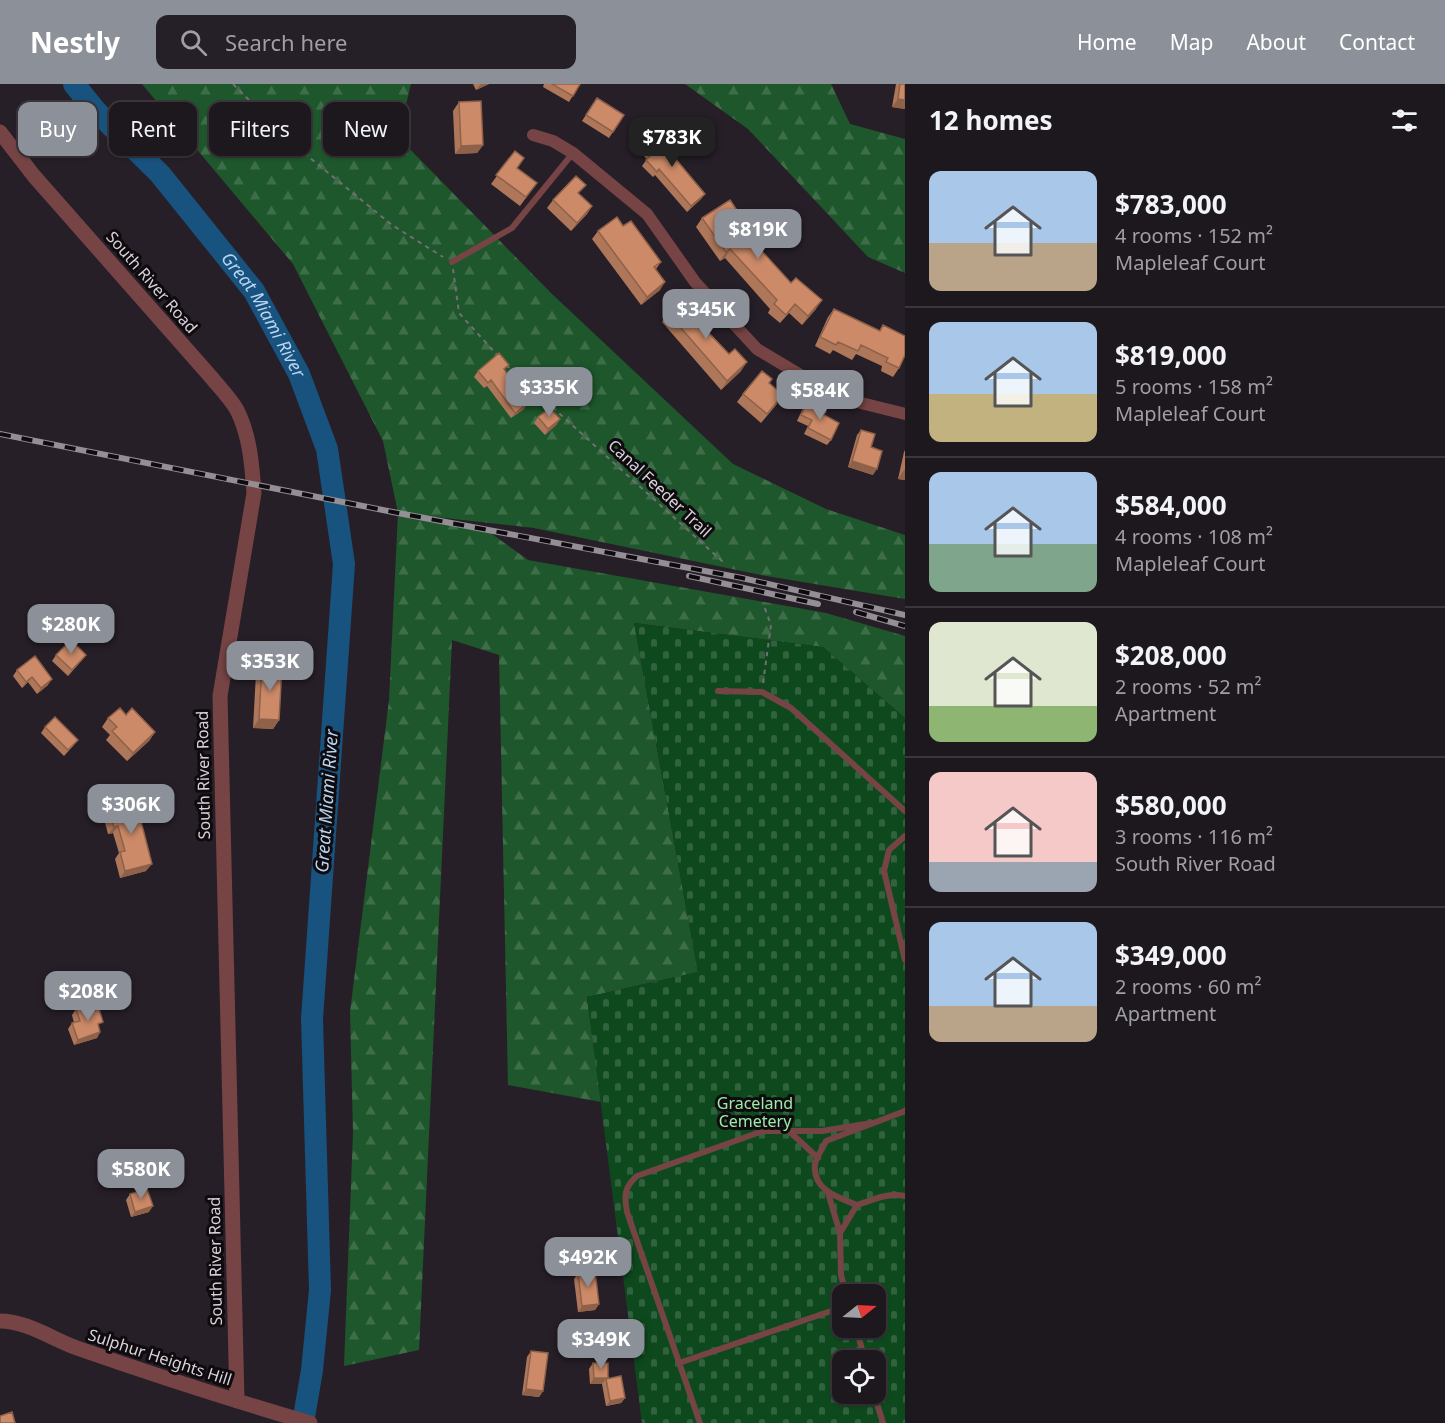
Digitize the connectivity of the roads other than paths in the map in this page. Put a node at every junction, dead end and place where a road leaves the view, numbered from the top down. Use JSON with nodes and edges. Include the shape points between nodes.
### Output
{"nodes":[{"id":1,"x":0,"y":132,"type":"edge"},
{"id":2,"x":533,"y":135,"type":"dead end"},
{"id":3,"x":573,"y":153,"type":"junction"},
{"id":4,"x":452,"y":262,"type":"road end"},
{"id":5,"x":905,"y":414,"type":"edge"},
{"id":6,"x":718,"y":691,"type":"dead end"},
{"id":7,"x":905,"y":811,"type":"edge"},
{"id":8,"x":905,"y":836,"type":"edge"},
{"id":9,"x":905,"y":960,"type":"edge"},
{"id":10,"x":905,"y":1111,"type":"edge"},
{"id":11,"x":872,"y":1123,"type":"junction"},
{"id":12,"x":790,"y":1132,"type":"junction"},
{"id":13,"x":818,"y":1158,"type":"junction"},
{"id":14,"x":828,"y":1193,"type":"junction"},
{"id":15,"x":905,"y":1196,"type":"edge"},
{"id":16,"x":857,"y":1205,"type":"junction"},
{"id":17,"x":840,"y":1233,"type":"junction"},
{"id":18,"x":843,"y":1284,"type":"edge"},
{"id":19,"x":832,"y":1311,"type":"edge"},
{"id":20,"x":0,"y":1321,"type":"edge"},
{"id":21,"x":679,"y":1363,"type":"junction"},
{"id":22,"x":237,"y":1401,"type":"junction"},
{"id":23,"x":877,"y":1404,"type":"edge"},
{"id":24,"x":310,"y":1423,"type":"edge"},
{"id":25,"x":700,"y":1423,"type":"edge"},
{"id":26,"x":883,"y":1423,"type":"edge"}],
"edges":[{"from":1,"to":22,"type":"street","name":"South River Road","via":[[34,176],[211,376],[236,409],[252,462],[254,493],[220,696]]},
{"from":2,"to":3,"type":"street","via":[[554,141]]},
{"from":3,"to":4,"type":"lane","via":[[512,228]]},
{"from":3,"to":5,"type":"street","via":[[647,214],[695,282],[757,349],[837,397]]},
{"from":6,"to":7,"type":"lane","via":[[762,692],[791,708]]},
{"from":8,"to":9,"type":"lane","via":[[889,850],[884,871]]},
{"from":10,"to":11,"type":"lane"},
{"from":11,"to":12,"type":"lane"},
{"from":11,"to":13,"type":"lane","via":[[826,1141]]},
{"from":12,"to":13,"type":"lane"},
{"from":12,"to":21,"type":"lane","via":[[763,1131],[637,1176],[628,1183],[624,1194],[627,1212]]},
{"from":13,"to":14,"type":"lane","via":[[818,1178]]},
{"from":14,"to":16,"type":"lane"},
{"from":14,"to":17,"type":"lane"},
{"from":15,"to":16,"type":"lane","via":[[883,1196]]},
{"from":16,"to":17,"type":"lane"},
{"from":17,"to":18,"type":"lane"},
{"from":19,"to":21,"type":"lane"},
{"from":20,"to":22,"type":"street","name":"Sulphur Heights Hill","via":[[14,1321],[74,1347]]},
{"from":21,"to":25,"type":"lane"},
{"from":22,"to":24,"type":"street","name":"Sulphur Heights Hill"},
{"from":23,"to":26,"type":"lane"}]}
